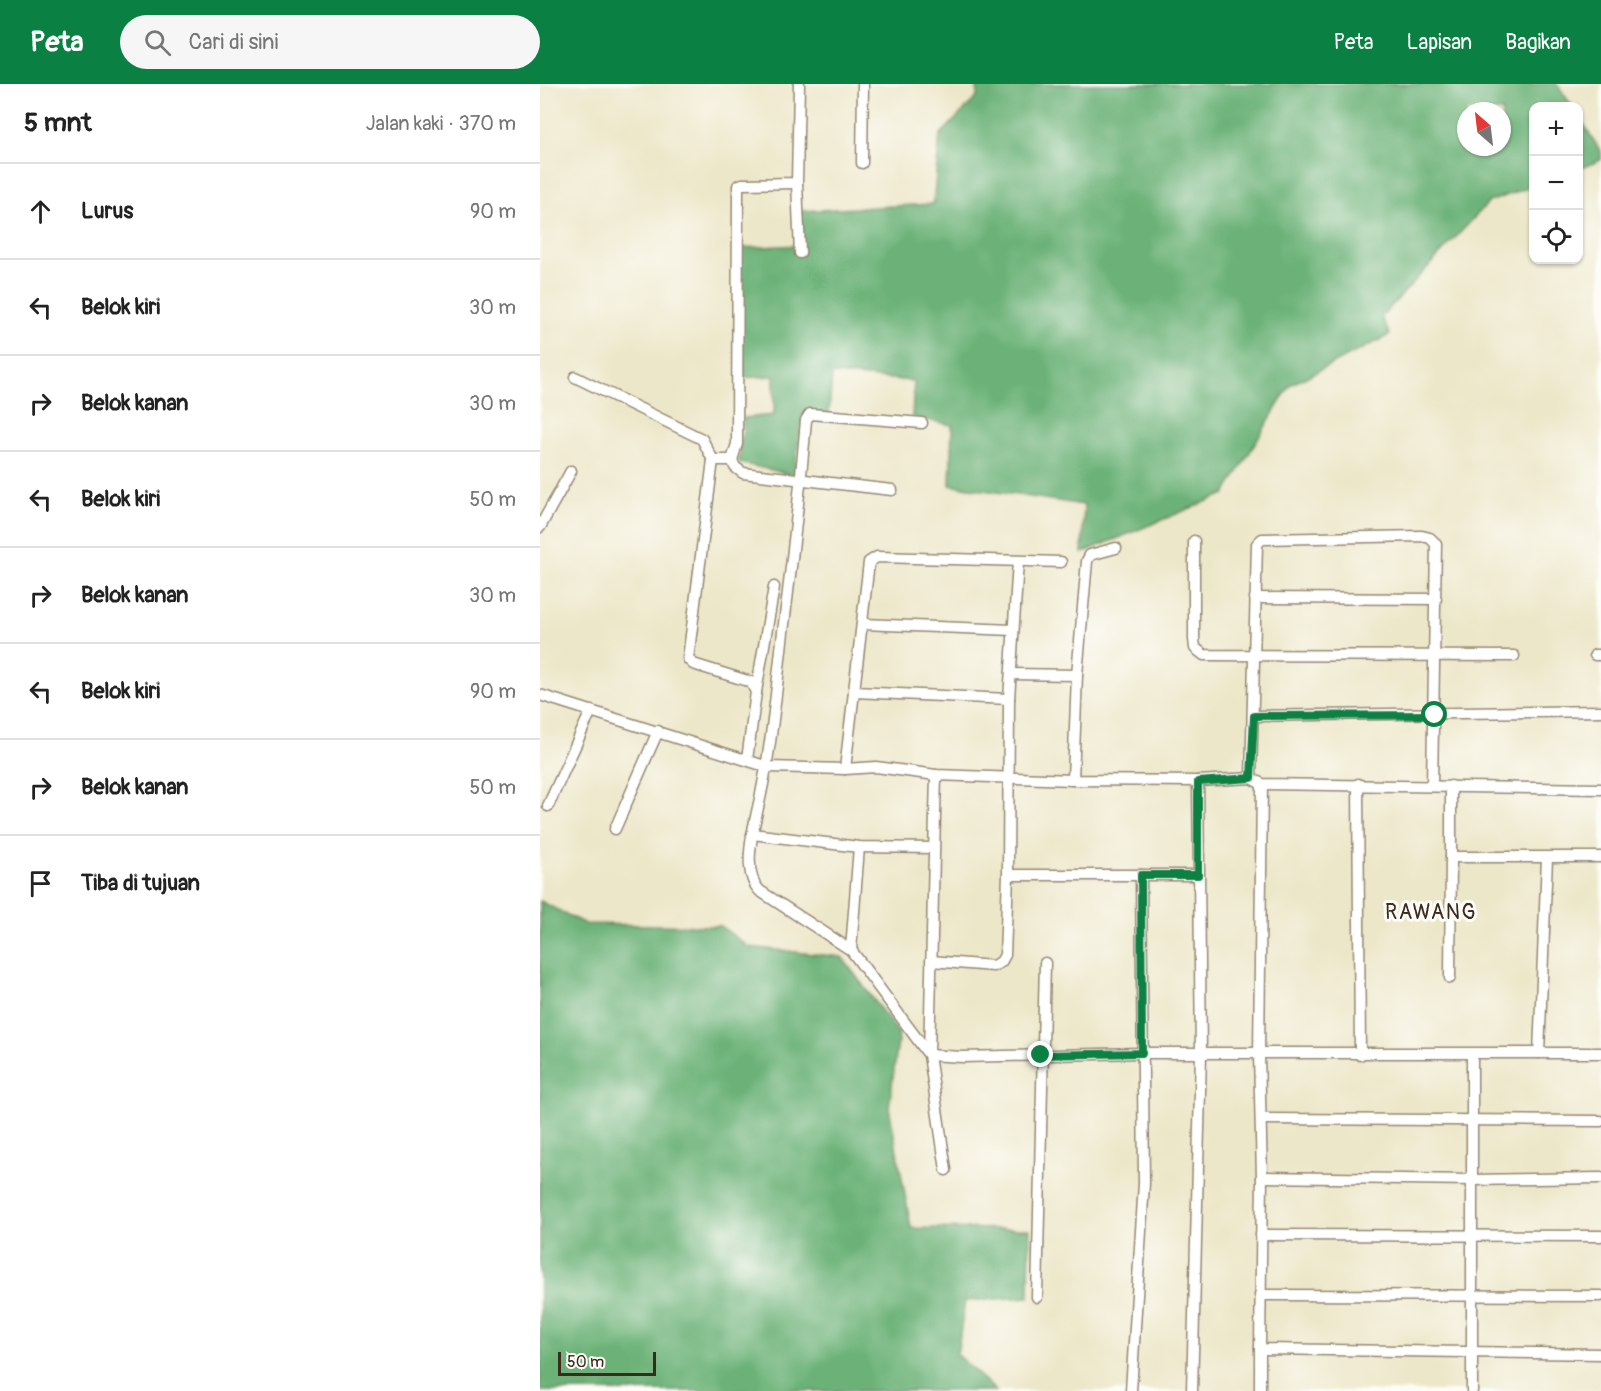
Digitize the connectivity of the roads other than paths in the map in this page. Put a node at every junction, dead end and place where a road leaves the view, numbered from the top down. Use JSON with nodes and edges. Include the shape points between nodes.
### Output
{"nodes":[{"id":1,"x":799,"y":84,"type":"edge"},
{"id":2,"x":862,"y":84,"type":"edge"},
{"id":3,"x":862,"y":163,"type":"dead end"},
{"id":4,"x":797,"y":183,"type":"junction"},
{"id":5,"x":800,"y":253,"type":"dead end"},
{"id":6,"x":575,"y":377,"type":"dead end"},
{"id":7,"x":922,"y":423,"type":"dead end"},
{"id":8,"x":713,"y":460,"type":"junction"},
{"id":9,"x":732,"y":460,"type":"junction"},
{"id":10,"x":571,"y":471,"type":"dead end"},
{"id":11,"x":801,"y":481,"type":"junction"},
{"id":12,"x":892,"y":490,"type":"dead end"},
{"id":13,"x":540,"y":527,"type":"edge"},
{"id":14,"x":1194,"y":541,"type":"dead end"},
{"id":15,"x":1116,"y":548,"type":"dead end"},
{"id":16,"x":1018,"y":562,"type":"junction"},
{"id":17,"x":1061,"y":562,"type":"dead end"},
{"id":18,"x":774,"y":587,"type":"dead end"},
{"id":19,"x":1256,"y":598,"type":"junction"},
{"id":20,"x":1436,"y":599,"type":"junction"},
{"id":21,"x":862,"y":624,"type":"junction"},
{"id":22,"x":1013,"y":630,"type":"junction"},
{"id":23,"x":1255,"y":655,"type":"junction"},
{"id":24,"x":1514,"y":656,"type":"dead end"},
{"id":25,"x":1436,"y":657,"type":"junction"},
{"id":26,"x":1011,"y":674,"type":"junction"},
{"id":27,"x":1077,"y":675,"type":"junction"},
{"id":28,"x":756,"y":692,"type":"junction"},
{"id":29,"x":854,"y":692,"type":"junction"},
{"id":30,"x":540,"y":694,"type":"edge"},
{"id":31,"x":1009,"y":699,"type":"junction"},
{"id":32,"x":591,"y":711,"type":"junction"},
{"id":33,"x":1601,"y":711,"type":"edge"},
{"id":34,"x":1435,"y":715,"type":"junction"},
{"id":35,"x":1254,"y":716,"type":"junction"},
{"id":36,"x":658,"y":731,"type":"junction"},
{"id":37,"x":747,"y":760,"type":"junction"},
{"id":38,"x":768,"y":767,"type":"junction"},
{"id":39,"x":845,"y":770,"type":"junction"},
{"id":40,"x":936,"y":774,"type":"junction"},
{"id":41,"x":1008,"y":777,"type":"junction"},
{"id":42,"x":1251,"y":778,"type":"junction"},
{"id":43,"x":1073,"y":780,"type":"junction"},
{"id":44,"x":1198,"y":782,"type":"junction"},
{"id":45,"x":1262,"y":784,"type":"junction"},
{"id":46,"x":1358,"y":784,"type":"junction"},
{"id":47,"x":1432,"y":786,"type":"junction"},
{"id":48,"x":1451,"y":786,"type":"junction"},
{"id":49,"x":1601,"y":789,"type":"edge"},
{"id":50,"x":548,"y":806,"type":"dead end"},
{"id":51,"x":615,"y":829,"type":"dead end"},
{"id":52,"x":752,"y":834,"type":"junction"},
{"id":53,"x":859,"y":847,"type":"junction"},
{"id":54,"x":933,"y":848,"type":"junction"},
{"id":55,"x":1451,"y":857,"type":"junction"},
{"id":56,"x":1601,"y":857,"type":"edge"},
{"id":57,"x":1547,"y":858,"type":"junction"},
{"id":58,"x":1008,"y":875,"type":"junction"},
{"id":59,"x":1141,"y":875,"type":"junction"},
{"id":60,"x":1198,"y":875,"type":"junction"},
{"id":61,"x":851,"y":950,"type":"junction"},
{"id":62,"x":931,"y":961,"type":"junction"},
{"id":63,"x":1045,"y":963,"type":"dead end"},
{"id":64,"x":1450,"y":978,"type":"dead end"},
{"id":65,"x":1142,"y":1053,"type":"junction"},
{"id":66,"x":1539,"y":1053,"type":"junction"},
{"id":67,"x":1601,"y":1053,"type":"edge"},
{"id":68,"x":1201,"y":1054,"type":"junction"},
{"id":69,"x":1259,"y":1054,"type":"junction"},
{"id":70,"x":1360,"y":1054,"type":"junction"},
{"id":71,"x":1472,"y":1054,"type":"junction"},
{"id":72,"x":929,"y":1055,"type":"junction"},
{"id":73,"x":1041,"y":1055,"type":"junction"},
{"id":74,"x":1261,"y":1119,"type":"junction"},
{"id":75,"x":1472,"y":1120,"type":"junction"},
{"id":76,"x":1601,"y":1121,"type":"edge"},
{"id":77,"x":946,"y":1170,"type":"dead end"},
{"id":78,"x":1262,"y":1177,"type":"junction"},
{"id":79,"x":1601,"y":1178,"type":"edge"},
{"id":80,"x":1472,"y":1180,"type":"junction"},
{"id":81,"x":1261,"y":1235,"type":"junction"},
{"id":82,"x":1472,"y":1235,"type":"junction"},
{"id":83,"x":1601,"y":1236,"type":"edge"},
{"id":84,"x":1260,"y":1295,"type":"junction"},
{"id":85,"x":1472,"y":1296,"type":"junction"},
{"id":86,"x":1601,"y":1296,"type":"edge"},
{"id":87,"x":1037,"y":1297,"type":"dead end"},
{"id":88,"x":1260,"y":1349,"type":"junction"},
{"id":89,"x":1472,"y":1351,"type":"junction"},
{"id":90,"x":1601,"y":1354,"type":"edge"},
{"id":91,"x":1131,"y":1391,"type":"edge"},
{"id":92,"x":1192,"y":1391,"type":"edge"},
{"id":93,"x":1260,"y":1391,"type":"edge"},
{"id":94,"x":1472,"y":1391,"type":"edge"}],
"edges":[{"from":1,"to":4,"type":"street"},
{"from":2,"to":3,"type":"street"},
{"from":4,"to":5,"type":"street"},
{"from":4,"to":9,"type":"street","via":[[738,186],[739,413],[738,444]]},
{"from":6,"to":8,"type":"street","via":[[702,439]]},
{"from":7,"to":11,"type":"street","via":[[810,414],[806,420]]},
{"from":8,"to":9,"type":"street"},
{"from":8,"to":28,"type":"street","via":[[688,659],[693,664],[744,678]]},
{"from":9,"to":11,"type":"street","via":[[743,473]]},
{"from":10,"to":13,"type":"street"},
{"from":11,"to":12,"type":"street"},
{"from":11,"to":38,"type":"street"},
{"from":14,"to":23,"type":"street","via":[[1195,648],[1204,655]]},
{"from":15,"to":27,"type":"street","via":[[1090,555],[1087,561]]},
{"from":16,"to":17,"type":"street"},
{"from":16,"to":21,"type":"street","via":[[877,557],[870,562]]},
{"from":16,"to":22,"type":"street"},
{"from":18,"to":28,"type":"street"},
{"from":19,"to":20,"type":"street"},
{"from":19,"to":20,"type":"street","via":[[1257,544],[1262,539],[1422,536],[1436,544]]},
{"from":19,"to":23,"type":"street"},
{"from":20,"to":25,"type":"street"},
{"from":21,"to":22,"type":"street"},
{"from":21,"to":29,"type":"street"},
{"from":22,"to":26,"type":"street"},
{"from":23,"to":25,"type":"street"},
{"from":23,"to":35,"type":"street"},
{"from":24,"to":25,"type":"street"},
{"from":25,"to":34,"type":"street"},
{"from":26,"to":27,"type":"street"},
{"from":26,"to":31,"type":"street"},
{"from":27,"to":43,"type":"street"},
{"from":28,"to":37,"type":"street"},
{"from":29,"to":31,"type":"street"},
{"from":29,"to":39,"type":"street"},
{"from":30,"to":32,"type":"street"},
{"from":31,"to":41,"type":"street"},
{"from":32,"to":36,"type":"street"},
{"from":32,"to":50,"type":"street"},
{"from":33,"to":34,"type":"street"},
{"from":34,"to":35,"type":"street"},
{"from":34,"to":47,"type":"street"},
{"from":35,"to":42,"type":"street"},
{"from":36,"to":37,"type":"street"},
{"from":36,"to":51,"type":"street"},
{"from":37,"to":38,"type":"street"},
{"from":38,"to":39,"type":"street"},
{"from":38,"to":52,"type":"street"},
{"from":39,"to":40,"type":"street","via":[[876,767]]},
{"from":40,"to":41,"type":"street"},
{"from":40,"to":54,"type":"street"},
{"from":41,"to":43,"type":"street"},
{"from":41,"to":58,"type":"street"},
{"from":42,"to":44,"type":"street"},
{"from":42,"to":45,"type":"street"},
{"from":43,"to":44,"type":"street"},
{"from":44,"to":60,"type":"street"},
{"from":45,"to":46,"type":"street"},
{"from":45,"to":69,"type":"street"},
{"from":46,"to":47,"type":"street"},
{"from":46,"to":70,"type":"street"},
{"from":47,"to":48,"type":"street"},
{"from":48,"to":49,"type":"street"},
{"from":48,"to":55,"type":"street"},
{"from":52,"to":53,"type":"street"},
{"from":52,"to":61,"type":"street","via":[[754,885]]},
{"from":53,"to":54,"type":"street"},
{"from":53,"to":61,"type":"street"},
{"from":54,"to":62,"type":"street"},
{"from":55,"to":57,"type":"street"},
{"from":55,"to":64,"type":"street"},
{"from":56,"to":57,"type":"street"},
{"from":57,"to":66,"type":"street"},
{"from":58,"to":59,"type":"street"},
{"from":58,"to":62,"type":"street","via":[[1006,944],[1000,962],[993,966]]},
{"from":59,"to":60,"type":"street"},
{"from":59,"to":65,"type":"street"},
{"from":60,"to":68,"type":"street"},
{"from":61,"to":72,"type":"street"},
{"from":62,"to":72,"type":"street"},
{"from":63,"to":73,"type":"street"},
{"from":65,"to":68,"type":"street"},
{"from":65,"to":73,"type":"street"},
{"from":65,"to":91,"type":"street","via":[[1144,1183]]},
{"from":66,"to":67,"type":"street"},
{"from":66,"to":71,"type":"street"},
{"from":68,"to":69,"type":"street"},
{"from":68,"to":92,"type":"street"},
{"from":69,"to":70,"type":"street"},
{"from":69,"to":74,"type":"street"},
{"from":70,"to":71,"type":"street"},
{"from":71,"to":75,"type":"street"},
{"from":72,"to":73,"type":"street"},
{"from":72,"to":77,"type":"street"},
{"from":73,"to":87,"type":"street"},
{"from":74,"to":75,"type":"street"},
{"from":74,"to":78,"type":"street"},
{"from":75,"to":76,"type":"street"},
{"from":75,"to":80,"type":"street"},
{"from":78,"to":80,"type":"street"},
{"from":78,"to":81,"type":"street"},
{"from":79,"to":80,"type":"street"},
{"from":80,"to":82,"type":"street"},
{"from":81,"to":82,"type":"street"},
{"from":81,"to":84,"type":"street"},
{"from":82,"to":83,"type":"street"},
{"from":82,"to":85,"type":"street"},
{"from":84,"to":85,"type":"street"},
{"from":84,"to":88,"type":"street"},
{"from":85,"to":86,"type":"street"},
{"from":85,"to":89,"type":"street"},
{"from":88,"to":89,"type":"street"},
{"from":88,"to":93,"type":"street"},
{"from":89,"to":90,"type":"street"},
{"from":89,"to":94,"type":"street"}]}
